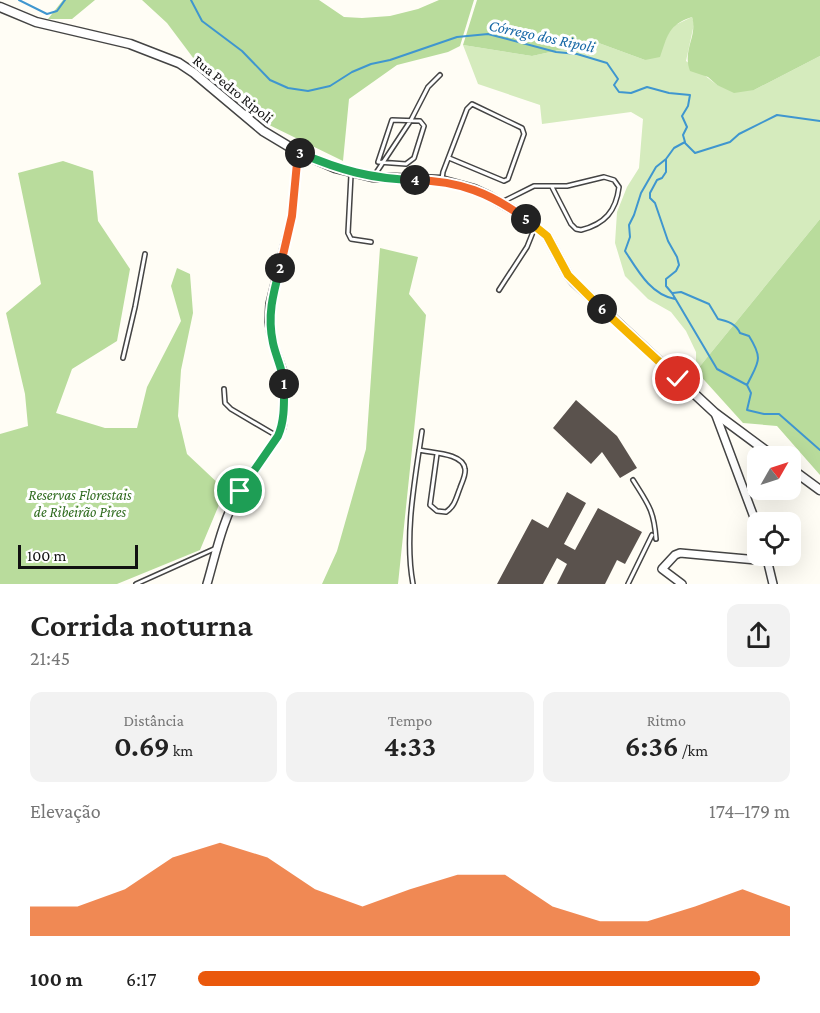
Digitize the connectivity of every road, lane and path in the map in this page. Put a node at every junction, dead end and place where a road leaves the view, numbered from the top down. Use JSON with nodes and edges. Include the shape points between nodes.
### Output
{"nodes":[{"id":1,"x":0,"y":7,"type":"edge"},
{"id":2,"x":440,"y":75,"type":"dead end"},
{"id":3,"x":411,"y":120,"type":"junction"},
{"id":4,"x":298,"y":152,"type":"junction"},
{"id":5,"x":449,"y":158,"type":"junction"},
{"id":6,"x":384,"y":163,"type":"junction"},
{"id":7,"x":351,"y":173,"type":"junction"},
{"id":8,"x":372,"y":177,"type":"junction"},
{"id":9,"x":441,"y":180,"type":"junction"},
{"id":10,"x":552,"y":187,"type":"junction"},
{"id":11,"x":501,"y":202,"type":"junction"},
{"id":12,"x":536,"y":225,"type":"junction"},
{"id":13,"x":371,"y":242,"type":"dead end"},
{"id":14,"x":145,"y":254,"type":"dead end"},
{"id":15,"x":499,"y":290,"type":"dead end"},
{"id":16,"x":123,"y":358,"type":"dead end"},
{"id":17,"x":224,"y":388,"type":"dead end"},
{"id":18,"x":715,"y":413,"type":"junction"},
{"id":19,"x":422,"y":431,"type":"dead end"},
{"id":20,"x":278,"y":436,"type":"junction"},
{"id":21,"x":760,"y":446,"type":"edge"},
{"id":22,"x":419,"y":450,"type":"junction"},
{"id":23,"x":437,"y":454,"type":"junction"},
{"id":24,"x":801,"y":476,"type":"edge"},
{"id":25,"x":633,"y":480,"type":"dead end"},
{"id":26,"x":820,"y":490,"type":"edge"},
{"id":27,"x":752,"y":512,"type":"edge"},
{"id":28,"x":652,"y":535,"type":"dead end"},
{"id":29,"x":656,"y":539,"type":"dead end"},
{"id":30,"x":216,"y":549,"type":"junction"},
{"id":31,"x":747,"y":557,"type":"edge"},
{"id":32,"x":769,"y":566,"type":"edge"},
{"id":33,"x":136,"y":584,"type":"edge"},
{"id":34,"x":207,"y":584,"type":"edge"},
{"id":35,"x":413,"y":584,"type":"edge"},
{"id":36,"x":628,"y":584,"type":"edge"},
{"id":37,"x":682,"y":584,"type":"edge"},
{"id":38,"x":773,"y":584,"type":"edge"}],
"edges":[{"from":1,"to":4,"type":"street","name":"Rua Pedro Ripoli","via":[[36,22],[130,44],[179,63],[250,122]]},
{"from":2,"to":3,"type":"lane","via":[[428,87]]},
{"from":3,"to":6,"type":"lane"},
{"from":3,"to":6,"type":"lane","via":[[390,123],[378,162]]},
{"from":3,"to":6,"type":"lane","via":[[424,126],[414,158],[406,164]]},
{"from":4,"to":7,"type":"street","name":"Rua Pedro Ripoli"},
{"from":4,"to":20,"type":"street","via":[[292,216],[270,304],[273,344],[284,375],[284,411]]},
{"from":5,"to":5,"type":"lane","via":[[467,108],[472,104],[522,128],[524,134],[504,181]]},
{"from":5,"to":9,"type":"lane"},
{"from":6,"to":8,"type":"lane"},
{"from":7,"to":8,"type":"street","name":"Rua Pedro Ripoli"},
{"from":7,"to":13,"type":"lane","via":[[348,233],[351,239]]},
{"from":8,"to":9,"type":"street","name":"Rua Pedro Ripoli"},
{"from":9,"to":11,"type":"street","name":"Rua Pedro Ripoli"},
{"from":10,"to":10,"type":"lane","via":[[604,177],[614,180],[619,187],[609,217],[581,230],[571,224]]},
{"from":10,"to":11,"type":"lane","via":[[534,186]]},
{"from":11,"to":12,"type":"street","name":"Rua Pedro Ripoli"},
{"from":12,"to":15,"type":"lane","via":[[527,247]]},
{"from":12,"to":18,"type":"street","name":"Rua Pedro Ripoli","via":[[547,236],[574,282]]},
{"from":14,"to":16,"type":"lane"},
{"from":17,"to":20,"type":"lane","via":[[225,403],[231,409]]},
{"from":18,"to":21,"type":"street","name":"Rua Pedro Ripoli"},
{"from":18,"to":27,"type":"street"},
{"from":19,"to":22,"type":"lane"},
{"from":20,"to":30,"type":"street","via":[[240,491]]},
{"from":22,"to":23,"type":"lane"},
{"from":22,"to":35,"type":"lane","via":[[409,558]]},
{"from":23,"to":23,"type":"lane","via":[[459,459],[466,471],[453,507],[446,512],[430,505]]},
{"from":24,"to":26,"type":"street"},
{"from":25,"to":29,"type":"lane","via":[[652,509]]},
{"from":28,"to":36,"type":"lane"},
{"from":30,"to":33,"type":"lane"},
{"from":30,"to":34,"type":"street"},
{"from":31,"to":37,"type":"street","via":[[675,555],[662,569]]},
{"from":32,"to":38,"type":"street"}]}
